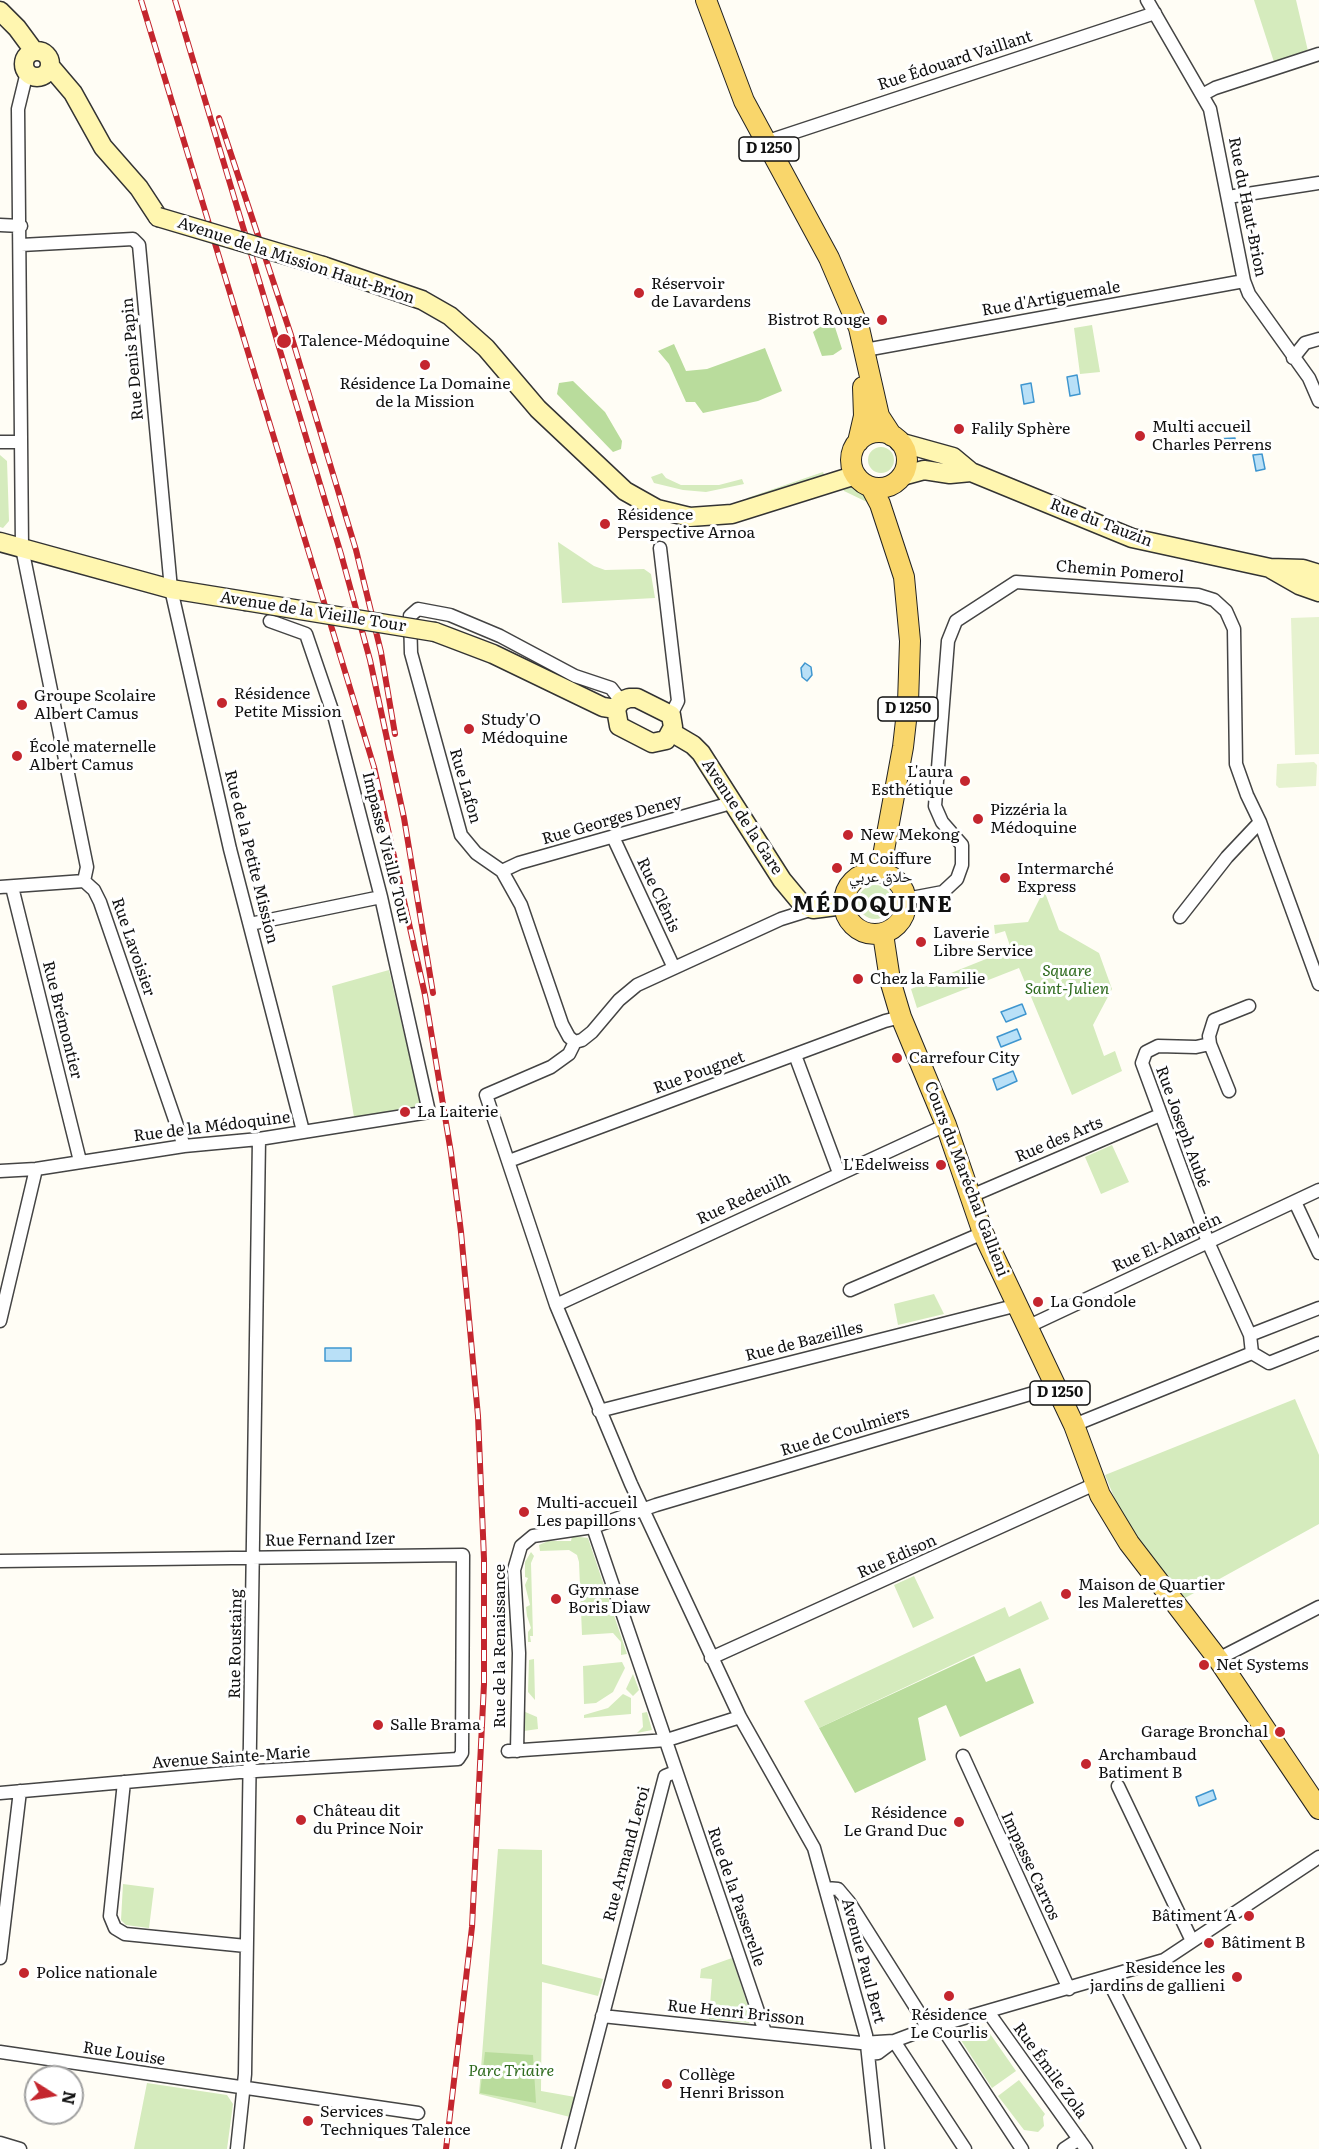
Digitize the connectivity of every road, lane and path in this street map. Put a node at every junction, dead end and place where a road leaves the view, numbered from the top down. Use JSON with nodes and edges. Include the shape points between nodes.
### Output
{"nodes":[{"id":1,"x":706,"y":0,"type":"edge"},
{"id":2,"x":1147,"y":0,"type":"edge"},
{"id":3,"x":0,"y":11,"type":"edge"},
{"id":4,"x":1155,"y":13,"type":"junction"},
{"id":5,"x":34,"y":51,"type":"junction"},
{"id":6,"x":1319,"y":54,"type":"edge"},
{"id":7,"x":50,"y":66,"type":"junction"},
{"id":8,"x":27,"y":72,"type":"junction"},
{"id":9,"x":1202,"y":95,"type":"junction"},
{"id":10,"x":765,"y":142,"type":"junction"},
{"id":11,"x":1319,"y":183,"type":"edge"},
{"id":12,"x":1228,"y":197,"type":"junction"},
{"id":13,"x":0,"y":225,"type":"edge"},
{"id":14,"x":21,"y":226,"type":"junction"},
{"id":15,"x":21,"y":244,"type":"junction"},
{"id":16,"x":1244,"y":281,"type":"junction"},
{"id":17,"x":843,"y":293,"type":"junction"},
{"id":18,"x":1319,"y":339,"type":"edge"},
{"id":19,"x":865,"y":350,"type":"junction"},
{"id":20,"x":1293,"y":357,"type":"junction"},
{"id":21,"x":1319,"y":401,"type":"edge"},
{"id":22,"x":896,"y":439,"type":"junction"},
{"id":23,"x":0,"y":442,"type":"edge"},
{"id":24,"x":21,"y":442,"type":"junction"},
{"id":25,"x":858,"y":442,"type":"junction"},
{"id":26,"x":971,"y":472,"type":"junction"},
{"id":27,"x":900,"y":478,"type":"junction"},
{"id":28,"x":863,"y":481,"type":"junction"},
{"id":29,"x":0,"y":542,"type":"edge"},
{"id":30,"x":894,"y":544,"type":"junction"},
{"id":31,"x":22,"y":548,"type":"junction"},
{"id":32,"x":660,"y":548,"type":"dead end"},
{"id":33,"x":1270,"y":568,"type":"junction"},
{"id":34,"x":1319,"y":574,"type":"edge"},
{"id":35,"x":171,"y":589,"type":"junction"},
{"id":36,"x":1319,"y":592,"type":"edge"},
{"id":37,"x":270,"y":621,"type":"dead end"},
{"id":38,"x":619,"y":705,"type":"junction"},
{"id":39,"x":671,"y":723,"type":"junction"},
{"id":40,"x":731,"y":802,"type":"junction"},
{"id":41,"x":1260,"y":822,"type":"junction"},
{"id":42,"x":613,"y":837,"type":"junction"},
{"id":43,"x":502,"y":871,"type":"junction"},
{"id":44,"x":880,"y":872,"type":"junction"},
{"id":45,"x":84,"y":881,"type":"junction"},
{"id":46,"x":6,"y":887,"type":"edge"},
{"id":47,"x":381,"y":897,"type":"junction"},
{"id":48,"x":906,"y":899,"type":"junction"},
{"id":49,"x":844,"y":905,"type":"junction"},
{"id":50,"x":813,"y":909,"type":"junction"},
{"id":51,"x":1180,"y":917,"type":"dead end"},
{"id":52,"x":250,"y":924,"type":"junction"},
{"id":53,"x":883,"y":934,"type":"junction"},
{"id":54,"x":674,"y":968,"type":"junction"},
{"id":55,"x":1319,"y":984,"type":"edge"},
{"id":56,"x":1249,"y":1006,"type":"dead end"},
{"id":57,"x":901,"y":1017,"type":"junction"},
{"id":58,"x":575,"y":1042,"type":"junction"},
{"id":59,"x":1210,"y":1044,"type":"junction"},
{"id":60,"x":795,"y":1055,"type":"junction"},
{"id":61,"x":1229,"y":1091,"type":"dead end"},
{"id":62,"x":429,"y":1112,"type":"joint"},
{"id":63,"x":1160,"y":1115,"type":"junction"},
{"id":64,"x":946,"y":1125,"type":"junction"},
{"id":65,"x":303,"y":1131,"type":"junction"},
{"id":66,"x":259,"y":1138,"type":"junction"},
{"id":67,"x":184,"y":1146,"type":"junction"},
{"id":68,"x":80,"y":1161,"type":"junction"},
{"id":69,"x":509,"y":1161,"type":"junction"},
{"id":70,"x":36,"y":1169,"type":"junction"},
{"id":71,"x":0,"y":1171,"type":"edge"},
{"id":72,"x":839,"y":1173,"type":"junction"},
{"id":73,"x":1319,"y":1190,"type":"edge"},
{"id":74,"x":971,"y":1196,"type":"junction"},
{"id":75,"x":1295,"y":1202,"type":"junction"},
{"id":76,"x":983,"y":1233,"type":"junction"},
{"id":77,"x":1208,"y":1242,"type":"junction"},
{"id":78,"x":1319,"y":1253,"type":"edge"},
{"id":79,"x":850,"y":1290,"type":"dead end"},
{"id":80,"x":556,"y":1305,"type":"junction"},
{"id":81,"x":1018,"y":1305,"type":"junction"},
{"id":82,"x":1319,"y":1308,"type":"edge"},
{"id":83,"x":0,"y":1322,"type":"edge"},
{"id":84,"x":1029,"y":1326,"type":"junction"},
{"id":85,"x":1250,"y":1335,"type":"junction"},
{"id":86,"x":1319,"y":1343,"type":"edge"},
{"id":87,"x":1252,"y":1353,"type":"junction"},
{"id":88,"x":1057,"y":1386,"type":"junction"},
{"id":89,"x":599,"y":1411,"type":"junction"},
{"id":90,"x":1074,"y":1425,"type":"junction"},
{"id":91,"x":1095,"y":1484,"type":"junction"},
{"id":92,"x":644,"y":1510,"type":"junction"},
{"id":93,"x":593,"y":1527,"type":"junction"},
{"id":94,"x":254,"y":1557,"type":"junction"},
{"id":95,"x":0,"y":1561,"type":"edge"},
{"id":96,"x":1319,"y":1607,"type":"edge"},
{"id":97,"x":711,"y":1658,"type":"junction"},
{"id":98,"x":1218,"y":1659,"type":"junction"},
{"id":99,"x":740,"y":1717,"type":"junction"},
{"id":100,"x":667,"y":1740,"type":"junction"},
{"id":101,"x":462,"y":1753,"type":"joint"},
{"id":102,"x":963,"y":1756,"type":"dead end"},
{"id":103,"x":250,"y":1772,"type":"junction"},
{"id":104,"x":675,"y":1772,"type":"junction"},
{"id":105,"x":124,"y":1782,"type":"junction"},
{"id":106,"x":1118,"y":1786,"type":"dead end"},
{"id":107,"x":20,"y":1791,"type":"junction"},
{"id":108,"x":0,"y":1792,"type":"edge"},
{"id":109,"x":1319,"y":1809,"type":"edge"},
{"id":110,"x":1319,"y":1857,"type":"edge"},
{"id":111,"x":826,"y":1888,"type":"junction"},
{"id":112,"x":3,"y":1905,"type":"edge"},
{"id":113,"x":1192,"y":1941,"type":"junction"},
{"id":114,"x":246,"y":1946,"type":"junction"},
{"id":115,"x":0,"y":1958,"type":"edge"},
{"id":116,"x":1107,"y":1978,"type":"junction"},
{"id":117,"x":1069,"y":1989,"type":"junction"},
{"id":118,"x":989,"y":2011,"type":"junction"},
{"id":119,"x":602,"y":2016,"type":"junction"},
{"id":120,"x":941,"y":2026,"type":"junction"},
{"id":121,"x":926,"y":2029,"type":"junction"},
{"id":122,"x":765,"y":2032,"type":"junction"},
{"id":123,"x":894,"y":2041,"type":"junction"},
{"id":124,"x":867,"y":2048,"type":"junction"},
{"id":125,"x":0,"y":2052,"type":"edge"},
{"id":126,"x":244,"y":2089,"type":"junction"},
{"id":127,"x":418,"y":2113,"type":"dead end"},
{"id":128,"x":0,"y":2143,"type":"edge"},
{"id":129,"x":1083,"y":2144,"type":"edge"},
{"id":130,"x":20,"y":2149,"type":"edge"},
{"id":131,"x":237,"y":2149,"type":"edge"},
{"id":132,"x":568,"y":2149,"type":"edge"},
{"id":133,"x":878,"y":2149,"type":"edge"},
{"id":134,"x":965,"y":2149,"type":"edge"},
{"id":135,"x":1022,"y":2149,"type":"edge"},
{"id":136,"x":1064,"y":2149,"type":"edge"},
{"id":137,"x":1194,"y":2149,"type":"edge"}],
"edges":[{"from":1,"to":10,"type":"main road","number":"D 1250","via":[[744,101]]},
{"from":2,"to":4,"type":"street","name":"Rue du Haut-Brion"},
{"from":3,"to":5,"type":"street","name":"Avenue de la Mission Haut-Brion"},
{"from":4,"to":9,"type":"street","name":"Rue du Haut-Brion"},
{"from":4,"to":10,"type":"street","name":"Rue Édouard Vaillant"},
{"from":5,"to":7,"type":"street","name":"Avenue de la Mission Haut-Brion","via":[[48,56]]},
{"from":5,"to":8,"type":"street","via":[[25,60]]},
{"from":6,"to":9,"type":"street"},
{"from":7,"to":8,"type":"street","via":[[39,77]]},
{"from":7,"to":28,"type":"street","name":"Avenue de la Mission Haut-Brion","bridge":true,"via":[[73,93],[104,147],[158,217],[323,266],[422,300],[450,316],[486,348],[538,409],[625,491],[657,509],[690,517],[732,514]]},
{"from":8,"to":14,"type":"street","via":[[18,109]]},
{"from":9,"to":12,"type":"street","name":"Rue du Haut-Brion","via":[[1214,124]]},
{"from":10,"to":17,"type":"main road","number":"D 1250","via":[[817,234]]},
{"from":11,"to":12,"type":"street"},
{"from":12,"to":16,"type":"street","name":"Rue du Haut-Brion"},
{"from":13,"to":14,"type":"street"},
{"from":14,"to":15,"type":"street"},
{"from":15,"to":24,"type":"street"},
{"from":15,"to":35,"type":"street","name":"Rue Denis Papin","via":[[133,239],[139,245]]},
{"from":16,"to":19,"type":"street","name":"Rue d'Artiguemale"},
{"from":16,"to":20,"type":"street","name":"Rue du Haut-Brion"},
{"from":17,"to":19,"type":"main road","number":"D 1250"},
{"from":17,"to":25,"type":"main road","number":"D 1250","via":[[862,381],[864,416]]},
{"from":18,"to":20,"type":"street","via":[[1305,343]]},
{"from":19,"to":22,"type":"main road","number":"D 1250","via":[[879,416]]},
{"from":20,"to":21,"type":"street","name":"Rue du Haut-Brion","via":[[1309,378]]},
{"from":22,"to":25,"type":"main road","via":[[874,433]]},
{"from":22,"to":26,"type":"street","name":"Rue du Tauzin","via":[[953,457]]},
{"from":22,"to":27,"type":"main road","via":[[906,454]]},
{"from":23,"to":24,"type":"street"},
{"from":24,"to":31,"type":"street"},
{"from":25,"to":28,"type":"main road","via":[[852,456]]},
{"from":26,"to":27,"type":"street","name":"Rue du Tauzin","via":[[924,470]]},
{"from":26,"to":33,"type":"street","name":"Rue du Tauzin","via":[[1132,538]]},
{"from":27,"to":28,"type":"main road","via":[[889,486]]},
{"from":27,"to":30,"type":"main road","number":"D 1250","via":[[892,493],[897,527]]},
{"from":28,"to":30,"type":"main road","number":"D 1250"},
{"from":29,"to":31,"type":"street","name":"Avenue de la Vieille Tour"},
{"from":30,"to":44,"type":"main road","number":"D 1250","via":[[908,608],[908,703]]},
{"from":31,"to":35,"type":"street","name":"Avenue de la Vieille Tour"},
{"from":31,"to":45,"type":"street","via":[[87,867]]},
{"from":32,"to":39,"type":"street","via":[[678,701]]},
{"from":33,"to":34,"type":"street","name":"Rue du Tauzin","via":[[1303,569]]},
{"from":33,"to":36,"type":"street","name":"Rue du Tauzin"},
{"from":35,"to":38,"type":"street","name":"Avenue de la Vieille Tour","bridge":true,"via":[[435,632],[493,654],[603,707]]},
{"from":35,"to":52,"type":"street","name":"Rue de la Petite Mission"},
{"from":37,"to":47,"type":"street","name":"Impasse Vieille Tour","via":[[306,634],[348,765]]},
{"from":38,"to":39,"type":"street","name":"Avenue de la Gare","via":[[637,698]]},
{"from":38,"to":39,"type":"street","via":[[619,726],[652,743],[666,740]]},
{"from":38,"to":43,"type":"street","name":"Rue Lafon","via":[[611,688],[575,676],[500,636],[450,615],[418,609],[410,616],[411,653],[461,835],[476,853]]},
{"from":39,"to":40,"type":"street","name":"Avenue de la Gare","via":[[701,753]]},
{"from":40,"to":42,"type":"street","name":"Rue Georges Deney"},
{"from":40,"to":50,"type":"street","name":"Avenue de la Gare","via":[[795,897]]},
{"from":41,"to":48,"type":"street","name":"Chemin Pomerol","via":[[1236,764],[1234,629],[1226,611],[1214,600],[1198,595],[1016,582],[969,610],[950,631],[935,806],[942,822],[962,845],[962,865],[957,879],[943,892]]},
{"from":41,"to":51,"type":"street"},
{"from":41,"to":55,"type":"street","name":"Chemin Pomerol"},
{"from":42,"to":43,"type":"street","name":"Rue Georges Deney"},
{"from":42,"to":54,"type":"street","name":"Rue Clênis"},
{"from":43,"to":58,"type":"street","name":"Rue Lafon","via":[[521,905],[562,1024]]},
{"from":44,"to":48,"type":"main road","via":[[897,881]]},
{"from":44,"to":49,"type":"main road","via":[[854,880]]},
{"from":45,"to":46,"type":"street"},
{"from":45,"to":67,"type":"street","name":"Rue Lavoisier","via":[[100,902]]},
{"from":46,"to":68,"type":"street","name":"Rue Brémontier"},
{"from":47,"to":52,"type":"street"},
{"from":47,"to":62,"type":"street","name":"Impasse Vieille Tour"},
{"from":48,"to":53,"type":"main road","via":[[904,917]]},
{"from":49,"to":50,"type":"street"},
{"from":49,"to":53,"type":"main road","via":[[847,916],[861,932]]},
{"from":50,"to":54,"type":"street","via":[[781,919]]},
{"from":52,"to":65,"type":"street","name":"Rue de la Petite Mission"},
{"from":53,"to":57,"type":"main road","name":"Cours du Maréchal Gallieni","number":"D 1250"},
{"from":54,"to":58,"type":"street","via":[[637,984],[592,1032]]},
{"from":56,"to":59,"type":"street","via":[[1214,1020]]},
{"from":57,"to":60,"type":"street","name":"Rue Pougnet"},
{"from":57,"to":64,"type":"main road","name":"Cours du Maréchal Gallieni","number":"D 1250"},
{"from":58,"to":69,"type":"street","name":"Avenue Paul Bert","via":[[569,1054],[551,1067],[486,1095]]},
{"from":59,"to":61,"type":"street"},
{"from":59,"to":63,"type":"street","name":"Rue Joseph Aubé","via":[[1158,1046],[1146,1052],[1143,1070]]},
{"from":60,"to":69,"type":"street","name":"Rue Pougnet"},
{"from":60,"to":72,"type":"street"},
{"from":62,"to":65,"type":"street","name":"Rue de la Médoquine"},
{"from":63,"to":74,"type":"street","name":"Rue des Arts"},
{"from":63,"to":77,"type":"street","name":"Rue Joseph Aubé"},
{"from":64,"to":72,"type":"street","name":"Rue Redeuilh"},
{"from":64,"to":74,"type":"main road","name":"Cours du Maréchal Gallieni","number":"D 1250"},
{"from":65,"to":66,"type":"street","name":"Rue de la Médoquine"},
{"from":66,"to":67,"type":"street","name":"Rue de la Médoquine"},
{"from":66,"to":94,"type":"street","name":"Rue Roustaing"},
{"from":67,"to":68,"type":"street","name":"Rue de la Médoquine"},
{"from":68,"to":70,"type":"street","name":"Rue de la Médoquine"},
{"from":69,"to":80,"type":"street","name":"Avenue Paul Bert"},
{"from":70,"to":71,"type":"street","name":"Rue de la Médoquine"},
{"from":70,"to":83,"type":"street"},
{"from":72,"to":80,"type":"street","name":"Rue Redeuilh"},
{"from":73,"to":75,"type":"street","name":"Rue El-Alamein"},
{"from":74,"to":76,"type":"main road","name":"Cours du Maréchal Gallieni","number":"D 1250"},
{"from":75,"to":77,"type":"street","name":"Rue El-Alamein"},
{"from":75,"to":78,"type":"street"},
{"from":76,"to":79,"type":"street"},
{"from":76,"to":81,"type":"main road","name":"Cours du Maréchal Gallieni","number":"D 1250"},
{"from":77,"to":84,"type":"street","name":"Rue El-Alamein"},
{"from":77,"to":85,"type":"street","name":"Rue Joseph Aubé"},
{"from":80,"to":89,"type":"street","name":"Avenue Paul Bert"},
{"from":81,"to":84,"type":"main road","name":"Cours du Maréchal Gallieni","number":"D 1250"},
{"from":81,"to":89,"type":"street","name":"Rue de Bazeilles"},
{"from":82,"to":85,"type":"street"},
{"from":84,"to":88,"type":"main road","name":"Cours du Maréchal Gallieni","number":"D 1250"},
{"from":85,"to":87,"type":"street","name":"Rue Joseph Aubé"},
{"from":86,"to":87,"type":"street","via":[[1269,1363]]},
{"from":87,"to":90,"type":"street"},
{"from":88,"to":90,"type":"main road","name":"Cours du Maréchal Gallieni","number":"D 1250"},
{"from":88,"to":92,"type":"street","name":"Rue de Coulmiers"},
{"from":89,"to":92,"type":"street","name":"Avenue Paul Bert"},
{"from":90,"to":91,"type":"main road","name":"Cours du Maréchal Gallieni","number":"D 1250"},
{"from":91,"to":97,"type":"street","name":"Rue Edison"},
{"from":91,"to":98,"type":"main road","name":"Cours du Maréchal Gallieni","number":"D 1250","via":[[1134,1550]]},
{"from":92,"to":93,"type":"street"},
{"from":92,"to":97,"type":"street","name":"Avenue Paul Bert"},
{"from":93,"to":100,"type":"street"},
{"from":93,"to":100,"type":"street","name":"Rue de la Renaissance","via":[[541,1533],[526,1540],[517,1553],[514,1570],[519,1653],[513,1751]]},
{"from":94,"to":95,"type":"street","name":"Rue Fernand Izer"},
{"from":94,"to":101,"type":"street","name":"Rue Fernand Izer","via":[[463,1555]]},
{"from":94,"to":103,"type":"street","name":"Rue Roustaing"},
{"from":96,"to":98,"type":"street"},
{"from":97,"to":99,"type":"street","name":"Avenue Paul Bert"},
{"from":98,"to":109,"type":"main road","name":"Cours du Maréchal Gallieni","number":"D 1250"},
{"from":99,"to":100,"type":"street"},
{"from":99,"to":111,"type":"street","name":"Avenue Paul Bert","via":[[814,1848]]},
{"from":100,"to":104,"type":"street"},
{"from":101,"to":103,"type":"street","name":"Avenue Sainte-Marie","via":[[458,1759],[446,1761]]},
{"from":102,"to":117,"type":"street","name":"Impasse Carros"},
{"from":103,"to":105,"type":"street","name":"Avenue Sainte-Marie"},
{"from":103,"to":114,"type":"street","name":"Rue Roustaing"},
{"from":104,"to":119,"type":"street","name":"Rue Armand Leroi","via":[[665,1776]]},
{"from":104,"to":122,"type":"street","name":"Rue de la Passerelle"},
{"from":105,"to":107,"type":"street","name":"Avenue Sainte-Marie"},
{"from":105,"to":114,"type":"street","via":[[110,1916],[115,1928],[125,1934]]},
{"from":106,"to":113,"type":"street"},
{"from":107,"to":108,"type":"street","name":"Avenue Sainte-Marie"},
{"from":107,"to":112,"type":"street"},
{"from":110,"to":113,"type":"street"},
{"from":111,"to":121,"type":"street","via":[[838,1889],[849,1902]]},
{"from":111,"to":124,"type":"street","name":"Avenue Paul Bert"},
{"from":112,"to":115,"type":"street"},
{"from":113,"to":116,"type":"street","via":[[1164,1960]]},
{"from":114,"to":126,"type":"street","name":"Rue Roustaing"},
{"from":116,"to":117,"type":"street"},
{"from":116,"to":137,"type":"street"},
{"from":117,"to":118,"type":"street"},
{"from":118,"to":120,"type":"street"},
{"from":118,"to":129,"type":"street","name":"Rue Émile Zola"},
{"from":119,"to":122,"type":"street","name":"Rue Henri Brisson"},
{"from":119,"to":132,"type":"street","name":"Rue Armand Leroi"},
{"from":120,"to":121,"type":"street"},
{"from":120,"to":135,"type":"street"},
{"from":121,"to":123,"type":"street"},
{"from":122,"to":124,"type":"street","name":"Rue Henri Brisson"},
{"from":123,"to":124,"type":"street","via":[[879,2053]]},
{"from":123,"to":134,"type":"street"},
{"from":124,"to":133,"type":"street","name":"Avenue Paul Bert"},
{"from":125,"to":126,"type":"street","name":"Rue Louise"},
{"from":126,"to":127,"type":"street","name":"Rue Louise"},
{"from":126,"to":131,"type":"street","name":"Rue Roustaing"},
{"from":128,"to":130,"type":"street"},
{"from":129,"to":136,"type":"street"}]}
